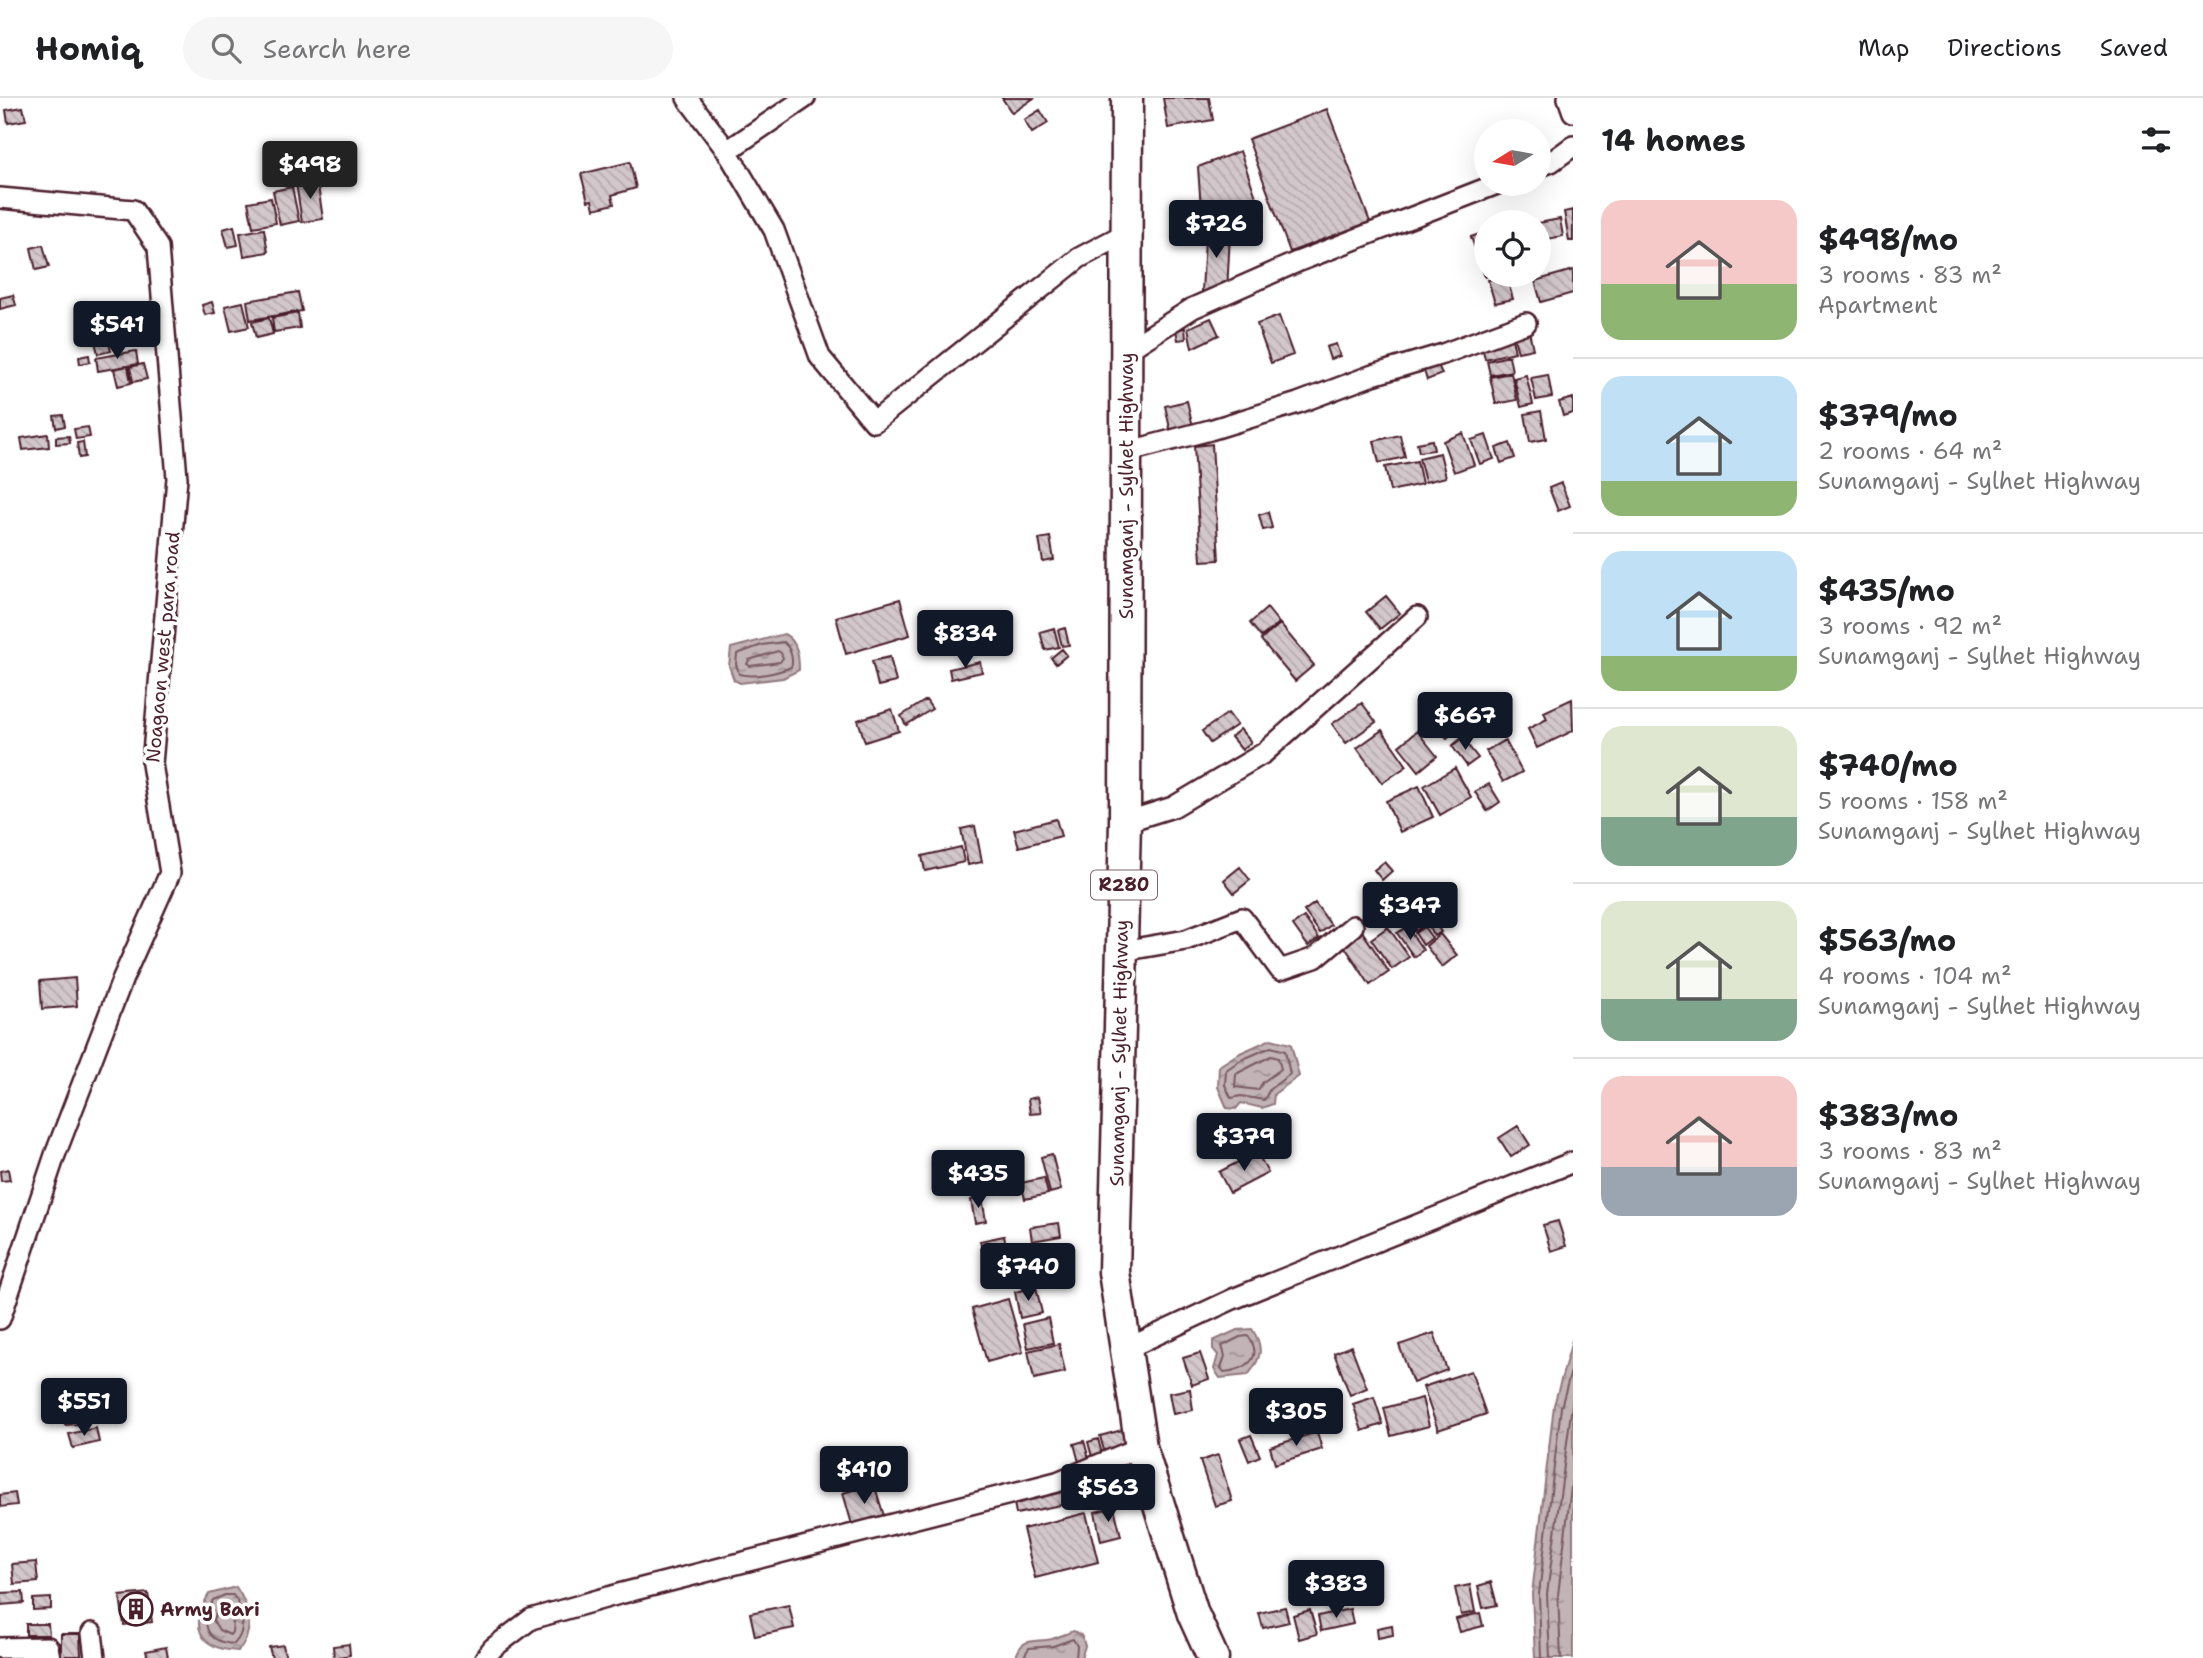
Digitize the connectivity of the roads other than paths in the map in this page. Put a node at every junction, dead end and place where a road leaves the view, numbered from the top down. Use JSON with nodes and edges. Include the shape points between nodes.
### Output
{"nodes":[{"id":1,"x":687,"y":98,"type":"edge"},
{"id":2,"x":805,"y":98,"type":"edge"},
{"id":3,"x":1127,"y":98,"type":"edge"},
{"id":4,"x":1568,"y":98,"type":"edge"},
{"id":5,"x":1573,"y":111,"type":"edge"},
{"id":6,"x":1573,"y":146,"type":"edge"},
{"id":7,"x":727,"y":151,"type":"junction"},
{"id":8,"x":1551,"y":162,"type":"edge"},
{"id":9,"x":1474,"y":193,"type":"edge"},
{"id":10,"x":0,"y":198,"type":"edge"},
{"id":11,"x":1126,"y":233,"type":"junction"},
{"id":12,"x":1526,"y":323,"type":"dead end"},
{"id":13,"x":1126,"y":351,"type":"junction"},
{"id":14,"x":1126,"y":452,"type":"junction"},
{"id":15,"x":1418,"y":617,"type":"dead end"},
{"id":16,"x":1125,"y":822,"type":"junction"},
{"id":17,"x":1353,"y":926,"type":"dead end"},
{"id":18,"x":1122,"y":951,"type":"junction"},
{"id":19,"x":1573,"y":1162,"type":"edge"},
{"id":20,"x":0,"y":1319,"type":"edge"},
{"id":21,"x":1126,"y":1349,"type":"junction"},
{"id":22,"x":1141,"y":1447,"type":"junction"},
{"id":23,"x":92,"y":1633,"type":"dead end"},
{"id":24,"x":0,"y":1648,"type":"edge"},
{"id":25,"x":50,"y":1658,"type":"edge"},
{"id":26,"x":95,"y":1658,"type":"edge"},
{"id":27,"x":485,"y":1658,"type":"edge"},
{"id":28,"x":1213,"y":1658,"type":"edge"}],
"edges":[{"from":1,"to":7,"type":"street"},
{"from":2,"to":7,"type":"street"},
{"from":3,"to":11,"type":"main road","name":"Sunamganj - Sylhet Highway","number":"R280"},
{"from":4,"to":5,"type":"street"},
{"from":6,"to":8,"type":"street"},
{"from":7,"to":11,"type":"street","via":[[774,230],[820,357],[874,422],[1079,258]]},
{"from":9,"to":13,"type":"street","via":[[1193,307]]},
{"from":10,"to":20,"type":"street","name":"Noagaon west para road","via":[[133,210],[159,247],[177,478],[152,764],[170,873],[123,978],[55,1156]]},
{"from":11,"to":13,"type":"main road","name":"Sunamganj - Sylhet Highway","number":"R280"},
{"from":12,"to":14,"type":"street","via":[[1298,403]]},
{"from":13,"to":14,"type":"main road","name":"Sunamganj - Sylhet Highway","number":"R280"},
{"from":14,"to":16,"type":"main road","name":"Sunamganj - Sylhet Highway","number":"R280"},
{"from":15,"to":16,"type":"street","via":[[1264,753],[1173,807]]},
{"from":16,"to":18,"type":"main road","name":"Sunamganj - Sylhet Highway","number":"R280"},
{"from":17,"to":18,"type":"street","via":[[1315,958],[1280,970],[1242,918],[1186,940]]},
{"from":18,"to":21,"type":"main road","name":"Sunamganj - Sylhet Highway","number":"R280","via":[[1114,1272]]},
{"from":19,"to":21,"type":"street","via":[[1233,1299]]},
{"from":21,"to":22,"type":"main road","name":"Sunamganj - Sylhet Highway","number":"R280"},
{"from":22,"to":27,"type":"street","via":[[1057,1482],[531,1619]]},
{"from":22,"to":28,"type":"main road","name":"Sunamganj - Sylhet Highway","number":"R280","via":[[1193,1614]]},
{"from":23,"to":26,"type":"street"},
{"from":24,"to":25,"type":"street","via":[[48,1647]]}]}
